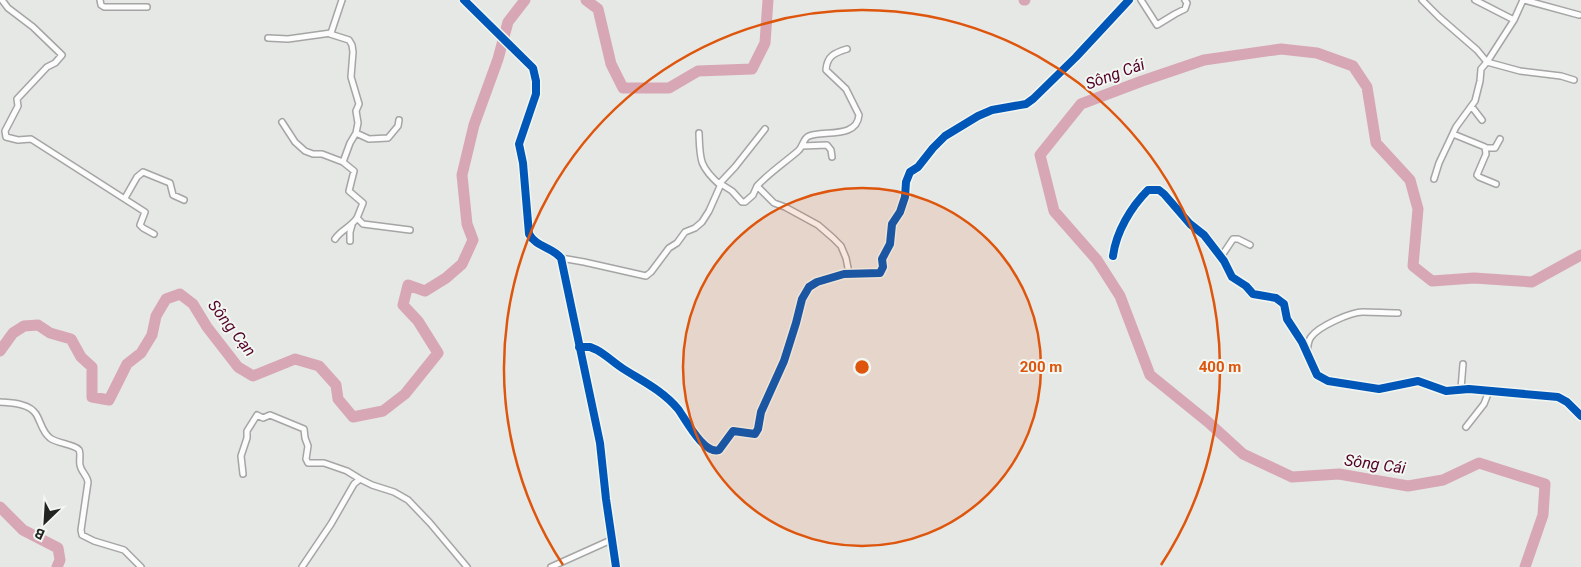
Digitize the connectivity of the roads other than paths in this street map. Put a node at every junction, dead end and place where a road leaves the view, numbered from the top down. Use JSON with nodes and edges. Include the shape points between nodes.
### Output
{"nodes":[{"id":1,"x":2,"y":0,"type":"edge"},
{"id":2,"x":100,"y":0,"type":"edge"},
{"id":3,"x":342,"y":0,"type":"edge"},
{"id":4,"x":464,"y":0,"type":"edge"},
{"id":5,"x":1129,"y":0,"type":"edge"},
{"id":6,"x":1141,"y":0,"type":"edge"},
{"id":7,"x":1185,"y":0,"type":"edge"},
{"id":8,"x":1422,"y":0,"type":"edge"},
{"id":9,"x":1475,"y":0,"type":"edge"},
{"id":10,"x":1523,"y":0,"type":"edge"},
{"id":11,"x":147,"y":7,"type":"dead end"},
{"id":12,"x":1579,"y":15,"type":"dead end"},
{"id":13,"x":1514,"y":20,"type":"junction"},
{"id":14,"x":330,"y":34,"type":"junction"},
{"id":15,"x":268,"y":38,"type":"dead end"},
{"id":16,"x":847,"y":49,"type":"dead end"},
{"id":17,"x":1487,"y":62,"type":"junction"},
{"id":18,"x":1574,"y":80,"type":"dead end"},
{"id":19,"x":1472,"y":107,"type":"junction"},
{"id":20,"x":399,"y":120,"type":"dead end"},
{"id":21,"x":1482,"y":120,"type":"dead end"},
{"id":22,"x":282,"y":122,"type":"dead end"},
{"id":23,"x":765,"y":129,"type":"dead end"},
{"id":24,"x":356,"y":133,"type":"junction"},
{"id":25,"x":699,"y":133,"type":"dead end"},
{"id":26,"x":1453,"y":134,"type":"junction"},
{"id":27,"x":1500,"y":139,"type":"dead end"},
{"id":28,"x":802,"y":146,"type":"junction"},
{"id":29,"x":1486,"y":148,"type":"junction"},
{"id":30,"x":832,"y":157,"type":"dead end"},
{"id":31,"x":343,"y":162,"type":"junction"},
{"id":32,"x":1434,"y":179,"type":"dead end"},
{"id":33,"x":1496,"y":184,"type":"dead end"},
{"id":34,"x":719,"y":185,"type":"junction"},
{"id":35,"x":757,"y":186,"type":"junction"},
{"id":36,"x":125,"y":198,"type":"junction"},
{"id":37,"x":184,"y":200,"type":"dead end"},
{"id":38,"x":357,"y":218,"type":"junction"},
{"id":39,"x":352,"y":225,"type":"junction"},
{"id":40,"x":410,"y":230,"type":"dead end"},
{"id":41,"x":154,"y":234,"type":"dead end"},
{"id":42,"x":335,"y":239,"type":"dead end"},
{"id":43,"x":350,"y":241,"type":"dead end"},
{"id":44,"x":1250,"y":245,"type":"dead end"},
{"id":45,"x":1113,"y":256,"type":"dead end"},
{"id":46,"x":1221,"y":257,"type":"junction"},
{"id":47,"x":561,"y":258,"type":"junction"},
{"id":48,"x":849,"y":273,"type":"junction"},
{"id":49,"x":1398,"y":313,"type":"dead end"},
{"id":50,"x":579,"y":347,"type":"junction"},
{"id":51,"x":1307,"y":352,"type":"junction"},
{"id":52,"x":1463,"y":364,"type":"dead end"},
{"id":53,"x":1461,"y":389,"type":"junction"},
{"id":54,"x":1488,"y":391,"type":"junction"},
{"id":55,"x":0,"y":402,"type":"edge"},
{"id":56,"x":1581,"y":416,"type":"edge"},
{"id":57,"x":1466,"y":427,"type":"dead end"},
{"id":58,"x":242,"y":474,"type":"dead end"},
{"id":59,"x":360,"y":479,"type":"junction"},
{"id":60,"x":611,"y":540,"type":"junction"},
{"id":61,"x":141,"y":567,"type":"edge"},
{"id":62,"x":302,"y":567,"type":"edge"},
{"id":63,"x":467,"y":567,"type":"edge"},
{"id":64,"x":551,"y":567,"type":"edge"},
{"id":65,"x":616,"y":567,"type":"edge"}],
"edges":[{"from":1,"to":36,"type":"street","via":[[62,55],[17,99],[18,106],[5,131],[6,136],[30,139]]},
{"from":2,"to":11,"type":"street","via":[[104,7]]},
{"from":3,"to":14,"type":"street"},
{"from":4,"to":47,"type":"street","via":[[532,68],[536,94],[519,144],[529,234],[532,240]]},
{"from":5,"to":48,"type":"street","via":[[1033,99],[1026,104],[992,110],[945,136],[908,176],[905,197],[892,224],[890,244],[882,259],[882,271]]},
{"from":6,"to":7,"type":"street","via":[[1157,25],[1185,9]]},
{"from":8,"to":17,"type":"street"},
{"from":9,"to":13,"type":"street"},
{"from":10,"to":12,"type":"street"},
{"from":10,"to":13,"type":"street"},
{"from":13,"to":17,"type":"street"},
{"from":14,"to":15,"type":"street"},
{"from":14,"to":24,"type":"street","via":[[349,40],[352,45],[351,77],[359,104]]},
{"from":16,"to":28,"type":"street","via":[[829,57],[826,70],[846,89],[859,115],[858,120],[853,127],[841,132],[809,136]]},
{"from":17,"to":18,"type":"street"},
{"from":17,"to":19,"type":"street","via":[[1481,69]]},
{"from":19,"to":21,"type":"street"},
{"from":19,"to":26,"type":"street"},
{"from":20,"to":24,"type":"street","via":[[388,138],[369,139]]},
{"from":22,"to":31,"type":"street","via":[[306,151]]},
{"from":23,"to":34,"type":"street"},
{"from":24,"to":31,"type":"street"},
{"from":25,"to":34,"type":"street","via":[[703,168]]},
{"from":26,"to":29,"type":"street"},
{"from":26,"to":32,"type":"street"},
{"from":27,"to":29,"type":"street","via":[[1495,148]]},
{"from":28,"to":30,"type":"street","via":[[827,145]]},
{"from":28,"to":35,"type":"street","via":[[774,172],[763,177]]},
{"from":29,"to":33,"type":"street","via":[[1477,175]]},
{"from":31,"to":38,"type":"street","via":[[354,171],[349,191],[363,203]]},
{"from":34,"to":35,"type":"street","via":[[745,202]]},
{"from":34,"to":47,"type":"street","via":[[702,222],[669,248],[646,276]]},
{"from":35,"to":48,"type":"street","via":[[774,203],[818,225],[833,238],[841,246]]},
{"from":36,"to":37,"type":"street","via":[[143,172],[170,183],[173,194]]},
{"from":36,"to":41,"type":"street","via":[[145,212],[140,225]]},
{"from":38,"to":39,"type":"street"},
{"from":38,"to":40,"type":"street","via":[[363,224]]},
{"from":39,"to":42,"type":"street"},
{"from":39,"to":43,"type":"street"},
{"from":44,"to":46,"type":"street","via":[[1233,239]]},
{"from":45,"to":46,"type":"street","via":[[1119,232],[1149,189],[1159,190],[1168,197]]},
{"from":46,"to":51,"type":"street","via":[[1229,274],[1253,294],[1276,298],[1284,304],[1287,319]]},
{"from":47,"to":50,"type":"street"},
{"from":48,"to":50,"type":"street","via":[[809,287],[802,299],[784,360],[761,412],[757,432],[733,431],[717,451],[711,450],[696,436],[678,410],[651,385],[597,350]]},
{"from":49,"to":51,"type":"street","via":[[1351,313],[1314,334]]},
{"from":50,"to":60,"type":"street","via":[[600,443]]},
{"from":51,"to":53,"type":"street","via":[[1317,375],[1328,381],[1379,389],[1409,382],[1446,391]]},
{"from":52,"to":53,"type":"street"},
{"from":53,"to":54,"type":"street"},
{"from":54,"to":56,"type":"street","via":[[1558,397]]},
{"from":54,"to":57,"type":"street","via":[[1484,404]]},
{"from":55,"to":61,"type":"street","via":[[28,407],[37,415],[49,437],[78,448],[80,467],[88,482],[82,535],[124,550]]},
{"from":58,"to":59,"type":"street","via":[[241,456],[248,430],[256,415],[263,418],[270,415],[304,429],[308,463],[324,463]]},
{"from":59,"to":62,"type":"street"},
{"from":59,"to":63,"type":"street","via":[[408,500]]},
{"from":60,"to":64,"type":"street"},
{"from":60,"to":65,"type":"street"}]}
